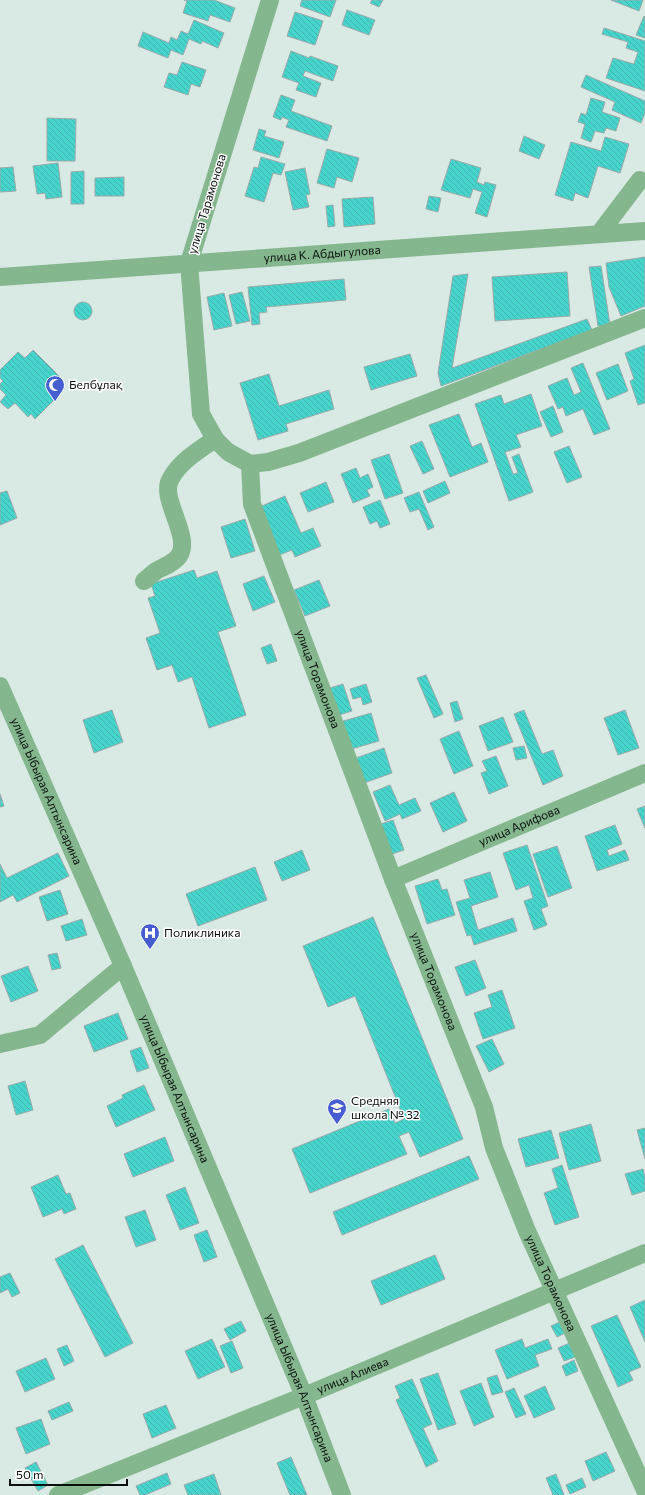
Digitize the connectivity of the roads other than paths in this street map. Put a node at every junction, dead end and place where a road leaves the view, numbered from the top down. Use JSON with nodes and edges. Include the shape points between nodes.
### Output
{"nodes":[{"id":1,"x":270,"y":0,"type":"edge"},
{"id":2,"x":643,"y":179,"type":"edge"},
{"id":3,"x":645,"y":231,"type":"edge"},
{"id":4,"x":599,"y":234,"type":"junction"},
{"id":5,"x":189,"y":263,"type":"junction"},
{"id":6,"x":0,"y":277,"type":"edge"},
{"id":7,"x":645,"y":318,"type":"edge"},
{"id":8,"x":215,"y":439,"type":"junction"},
{"id":9,"x":250,"y":464,"type":"junction"},
{"id":10,"x":144,"y":582,"type":"dead end"},
{"id":11,"x":0,"y":686,"type":"edge"},
{"id":12,"x":645,"y":773,"type":"edge"},
{"id":13,"x":393,"y":879,"type":"junction"},
{"id":14,"x":123,"y":966,"type":"junction"},
{"id":15,"x":0,"y":1044,"type":"edge"},
{"id":16,"x":645,"y":1253,"type":"edge"},
{"id":17,"x":554,"y":1290,"type":"junction"},
{"id":18,"x":304,"y":1396,"type":"junction"},
{"id":19,"x":645,"y":1490,"type":"edge"},
{"id":20,"x":58,"y":1495,"type":"edge"},
{"id":21,"x":342,"y":1495,"type":"edge"}],
"edges":[{"from":1,"to":5,"type":"street","name":"улица Тарамонова"},
{"from":2,"to":4,"type":"street"},
{"from":3,"to":4,"type":"street","name":"улица К. Абдыгулова"},
{"from":4,"to":5,"type":"street","name":"улица К. Абдыгулова"},
{"from":5,"to":6,"type":"street","name":"улица К. Абдыгулова"},
{"from":5,"to":8,"type":"street","name":"улица Тарамонова","via":[[201,414]]},
{"from":7,"to":9,"type":"street","via":[[298,453],[268,462]]},
{"from":8,"to":9,"type":"street","via":[[228,452]]},
{"from":8,"to":10,"type":"street","via":[[190,457],[170,480],[169,497],[180,531],[179,556],[154,572]]},
{"from":9,"to":13,"type":"street","name":"улица Торамонова","via":[[252,504]]},
{"from":11,"to":14,"type":"street","name":"улица Ыбырая Алтынсарина"},
{"from":12,"to":13,"type":"street","name":"улица Арифова"},
{"from":13,"to":17,"type":"street","name":"улица Торамонова","via":[[484,1107],[494,1148],[521,1217]]},
{"from":14,"to":15,"type":"street","via":[[40,1035]]},
{"from":14,"to":18,"type":"street","name":"улица Ыбырая Алтынсарина"},
{"from":16,"to":17,"type":"street","name":"улица Алиева"},
{"from":17,"to":18,"type":"street","name":"улица Алиева"},
{"from":17,"to":19,"type":"street","name":"улица Торамонова"},
{"from":18,"to":20,"type":"street","name":"улица Алиева"},
{"from":18,"to":21,"type":"street","name":"улица Ыбырая Алтынсарина"}]}
